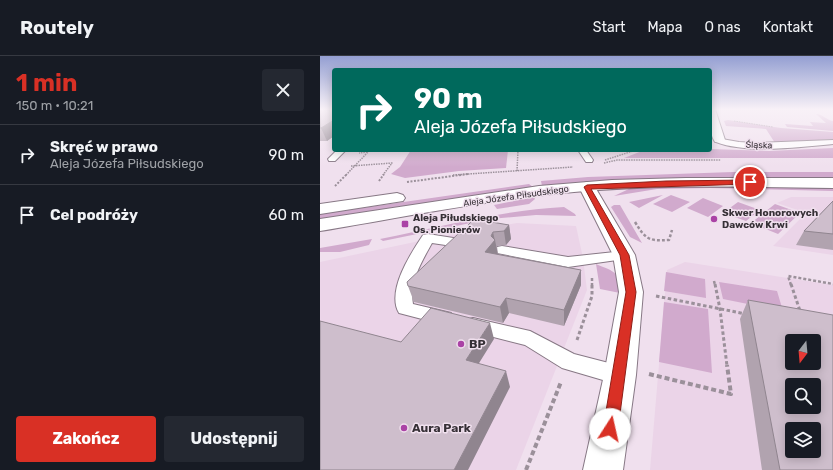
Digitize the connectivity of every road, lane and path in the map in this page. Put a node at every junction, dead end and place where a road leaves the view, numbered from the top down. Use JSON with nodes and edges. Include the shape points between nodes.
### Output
{"nodes":[{"id":1,"x":716,"y":128,"type":"edge"},
{"id":2,"x":719,"y":140,"type":"joint"},
{"id":3,"x":833,"y":142,"type":"edge"},
{"id":4,"x":340,"y":152,"type":"edge"},
{"id":5,"x":518,"y":152,"type":"edge"},
{"id":6,"x":583,"y":152,"type":"edge"},
{"id":7,"x":629,"y":152,"type":"edge"},
{"id":8,"x":355,"y":153,"type":"dead end"},
{"id":9,"x":332,"y":159,"type":"dead end"},
{"id":10,"x":589,"y":160,"type":"dead end"},
{"id":11,"x":601,"y":164,"type":"dead end"},
{"id":12,"x":356,"y":165,"type":"junction"},
{"id":13,"x":795,"y":169,"type":"dead end"},
{"id":14,"x":517,"y":171,"type":"junction"},
{"id":15,"x":583,"y":177,"type":"junction"},
{"id":16,"x":833,"y":183,"type":"edge"},
{"id":17,"x":376,"y":186,"type":"dead end"},
{"id":18,"x":334,"y":187,"type":"dead end"},
{"id":19,"x":468,"y":187,"type":"dead end"},
{"id":20,"x":407,"y":189,"type":"joint"},
{"id":21,"x":320,"y":209,"type":"edge"},
{"id":22,"x":635,"y":222,"type":"dead end"},
{"id":23,"x":320,"y":225,"type":"edge"},
{"id":24,"x":672,"y":230,"type":"dead end"},
{"id":25,"x":466,"y":244,"type":"edge"},
{"id":26,"x":502,"y":250,"type":"dead end"},
{"id":27,"x":624,"y":255,"type":"junction"},
{"id":28,"x":714,"y":281,"type":"dead end"},
{"id":29,"x":833,"y":284,"type":"edge"},
{"id":30,"x":656,"y":296,"type":"dead end"},
{"id":31,"x":720,"y":309,"type":"junction"},
{"id":32,"x":751,"y":315,"type":"edge"},
{"id":33,"x":802,"y":318,"type":"edge"},
{"id":34,"x":647,"y":373,"type":"dead end"},
{"id":35,"x":620,"y":375,"type":"junction"},
{"id":36,"x":603,"y":470,"type":"edge"}],
"edges":[{"from":1,"to":2,"type":"main road","name":"Śląska"},
{"from":2,"to":3,"type":"lane","name":"Śląska","via":[[753,145]]},
{"from":4,"to":9,"type":"lane"},
{"from":5,"to":14,"type":"path"},
{"from":6,"to":10,"type":"lane"},
{"from":7,"to":11,"type":"path","via":[[605,159]]},
{"from":8,"to":12,"type":"path","via":[[368,152]]},
{"from":12,"to":17,"type":"path","via":[[392,163]]},
{"from":12,"to":18,"type":"path"},
{"from":13,"to":19,"type":"main road","name":"Aleja Józefa Piłsudskiego","via":[[628,172]]},
{"from":14,"to":15,"type":"path"},
{"from":14,"to":20,"type":"path","via":[[453,175]]},
{"from":15,"to":16,"type":"main road","name":"Aleja Józefa Piłsudskiego","via":[[681,183]]},
{"from":15,"to":23,"type":"main road","name":"Aleja Józefa Piłsudskiego","via":[[539,191]]},
{"from":15,"to":27,"type":"main road"},
{"from":20,"to":21,"type":"main road"},
{"from":22,"to":24,"type":"path","via":[[644,237],[649,240],[669,240]]},
{"from":25,"to":35,"type":"lane","via":[[428,238],[412,266],[403,294],[405,308],[530,339],[568,362]]},
{"from":26,"to":27,"type":"lane","via":[[568,262]]},
{"from":27,"to":35,"type":"main road","via":[[631,292]]},
{"from":28,"to":31,"type":"path"},
{"from":29,"to":33,"type":"path","via":[[788,276]]},
{"from":30,"to":31,"type":"path"},
{"from":31,"to":32,"type":"path"},
{"from":31,"to":34,"type":"path","via":[[731,394]]},
{"from":35,"to":36,"type":"main road"}]}
